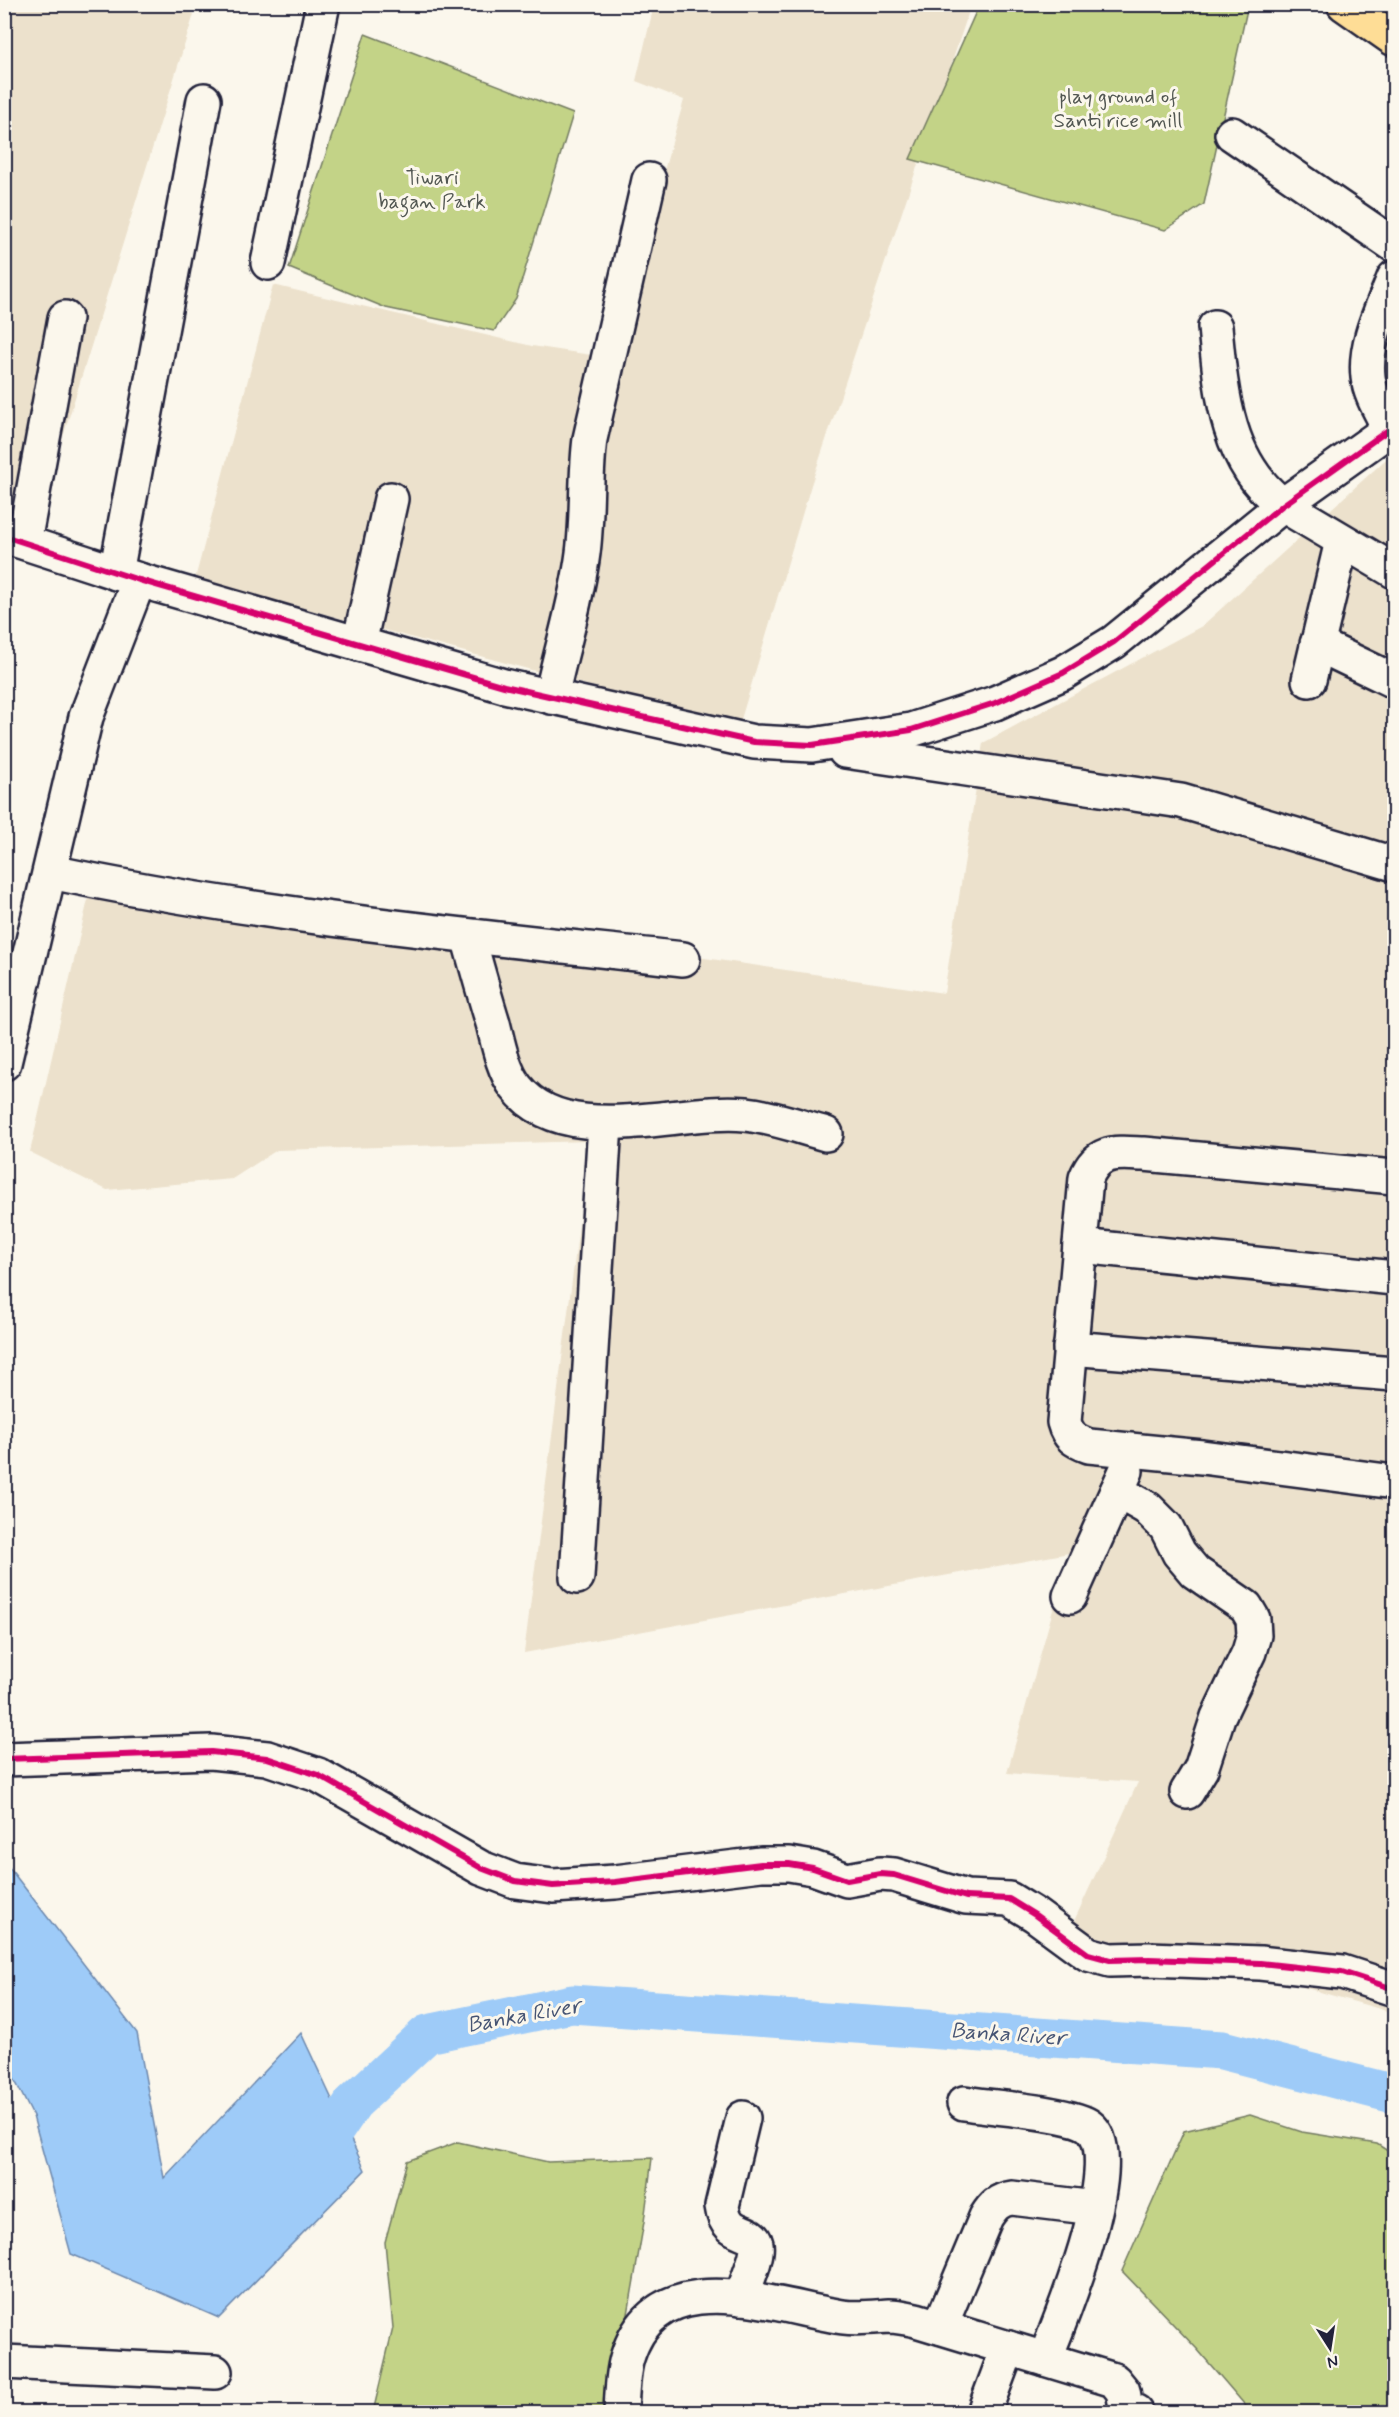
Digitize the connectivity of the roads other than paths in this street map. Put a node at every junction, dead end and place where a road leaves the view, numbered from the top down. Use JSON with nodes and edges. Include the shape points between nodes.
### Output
{"nodes":[{"id":1,"x":323,"y":4,"type":"edge"},
{"id":2,"x":1344,"y":4,"type":"edge"},
{"id":3,"x":1395,"y":39,"type":"edge"},
{"id":4,"x":204,"y":100,"type":"dead end"},
{"id":5,"x":1232,"y":134,"type":"dead end"},
{"id":6,"x":649,"y":180,"type":"dead end"},
{"id":7,"x":1395,"y":245,"type":"edge"},
{"id":8,"x":268,"y":263,"type":"dead end"},
{"id":9,"x":1395,"y":278,"type":"edge"},
{"id":10,"x":65,"y":318,"type":"dead end"},
{"id":11,"x":1215,"y":327,"type":"dead end"},
{"id":12,"x":1392,"y":428,"type":"edge"},
{"id":13,"x":391,"y":499,"type":"dead end"},
{"id":14,"x":1283,"y":505,"type":"junction"},
{"id":15,"x":14,"y":539,"type":"edge"},
{"id":16,"x":1342,"y":541,"type":"junction"},
{"id":17,"x":1395,"y":571,"type":"edge"},
{"id":18,"x":128,"y":577,"type":"junction"},
{"id":19,"x":359,"y":644,"type":"junction"},
{"id":20,"x":1317,"y":644,"type":"junction"},
{"id":21,"x":1309,"y":680,"type":"dead end"},
{"id":22,"x":1395,"y":681,"type":"edge"},
{"id":23,"x":551,"y":696,"type":"junction"},
{"id":24,"x":812,"y":746,"type":"junction"},
{"id":25,"x":1395,"y":864,"type":"edge"},
{"id":26,"x":51,"y":872,"type":"junction"},
{"id":27,"x":468,"y":936,"type":"junction"},
{"id":28,"x":683,"y":959,"type":"dead end"},
{"id":29,"x":4,"y":1063,"type":"edge"},
{"id":30,"x":605,"y":1124,"type":"junction"},
{"id":31,"x":826,"y":1134,"type":"dead end"},
{"id":32,"x":1395,"y":1177,"type":"edge"},
{"id":33,"x":1080,"y":1245,"type":"junction"},
{"id":34,"x":1395,"y":1278,"type":"edge"},
{"id":35,"x":1070,"y":1348,"type":"junction"},
{"id":36,"x":1395,"y":1374,"type":"edge"},
{"id":37,"x":1136,"y":1451,"type":"junction"},
{"id":38,"x":1395,"y":1482,"type":"edge"},
{"id":39,"x":1118,"y":1491,"type":"junction"},
{"id":40,"x":577,"y":1577,"type":"dead end"},
{"id":41,"x":1070,"y":1596,"type":"dead end"},
{"id":42,"x":4,"y":1759,"type":"edge"},
{"id":43,"x":1187,"y":1792,"type":"dead end"},
{"id":44,"x":1395,"y":1989,"type":"edge"},
{"id":45,"x":964,"y":2103,"type":"dead end"},
{"id":46,"x":743,"y":2118,"type":"dead end"},
{"id":47,"x":1095,"y":2208,"type":"junction"},
{"id":48,"x":741,"y":2298,"type":"junction"},
{"id":49,"x":940,"y":2327,"type":"junction"},
{"id":50,"x":1008,"y":2348,"type":"junction"},
{"id":51,"x":1045,"y":2359,"type":"junction"},
{"id":52,"x":4,"y":2362,"type":"edge"},
{"id":53,"x":215,"y":2372,"type":"dead end"},
{"id":54,"x":621,"y":2412,"type":"edge"},
{"id":55,"x":984,"y":2412,"type":"edge"},
{"id":56,"x":1136,"y":2412,"type":"edge"}],
"edges":[{"from":1,"to":8,"type":"street"},
{"from":2,"to":3,"type":"main road"},
{"from":4,"to":18,"type":"street"},
{"from":5,"to":7,"type":"street"},
{"from":6,"to":23,"type":"street","via":[[590,438],[583,555]]},
{"from":9,"to":12,"type":"street","via":[[1367,354],[1368,379]]},
{"from":10,"to":15,"type":"street"},
{"from":11,"to":14,"type":"street","via":[[1221,389],[1238,448],[1252,473],[1271,497]]},
{"from":12,"to":14,"type":"street"},
{"from":13,"to":19,"type":"street"},
{"from":14,"to":16,"type":"street"},
{"from":14,"to":24,"type":"street","via":[[1114,642],[1063,673],[995,703],[911,730]]},
{"from":15,"to":18,"type":"street"},
{"from":16,"to":17,"type":"street"},
{"from":16,"to":20,"type":"street"},
{"from":18,"to":19,"type":"street"},
{"from":18,"to":26,"type":"street","via":[[86,717]]},
{"from":19,"to":23,"type":"street"},
{"from":20,"to":21,"type":"street"},
{"from":20,"to":22,"type":"street"},
{"from":23,"to":24,"type":"street","via":[[754,742]]},
{"from":24,"to":25,"type":"street","via":[[1180,801]]},
{"from":26,"to":27,"type":"street","via":[[192,899]]},
{"from":26,"to":29,"type":"street"},
{"from":27,"to":28,"type":"street"},
{"from":27,"to":30,"type":"street","via":[[501,1054],[516,1086],[538,1106],[573,1120]]},
{"from":30,"to":31,"type":"street","via":[[702,1113],[748,1114]]},
{"from":30,"to":40,"type":"street"},
{"from":32,"to":33,"type":"street","via":[[1114,1153],[1100,1157],[1086,1178]]},
{"from":33,"to":34,"type":"street"},
{"from":33,"to":35,"type":"street"},
{"from":35,"to":36,"type":"street"},
{"from":35,"to":37,"type":"street","via":[[1067,1434],[1089,1446]]},
{"from":37,"to":38,"type":"street"},
{"from":37,"to":39,"type":"street"},
{"from":39,"to":41,"type":"street"},
{"from":39,"to":43,"type":"street","via":[[1147,1508],[1166,1527],[1179,1553],[1195,1572],[1246,1607],[1253,1619],[1249,1652],[1218,1717],[1202,1769]]},
{"from":42,"to":44,"type":"street","via":[[211,1752],[267,1758],[318,1775],[481,1868],[515,1881],[553,1886],[615,1882],[762,1864],[813,1868],[847,1880],[894,1875],[966,1897],[1009,1899],[1088,1954],[1110,1960],[1260,1963],[1342,1972]]},
{"from":45,"to":47,"type":"street","via":[[1068,2118],[1089,2126],[1100,2139],[1103,2159]]},
{"from":46,"to":48,"type":"street","via":[[722,2205],[723,2218],[731,2228],[753,2237],[756,2243]]},
{"from":47,"to":49,"type":"street","via":[[1001,2199],[986,2217]]},
{"from":47,"to":51,"type":"street","via":[[1088,2243]]},
{"from":48,"to":49,"type":"street","via":[[844,2317],[892,2316]]},
{"from":48,"to":54,"type":"street","via":[[680,2300],[655,2312],[639,2331],[627,2359]]},
{"from":49,"to":50,"type":"street"},
{"from":50,"to":51,"type":"street"},
{"from":50,"to":55,"type":"street"},
{"from":51,"to":56,"type":"street","via":[[1114,2380],[1123,2391],[1126,2407]]},
{"from":52,"to":53,"type":"street"}]}
